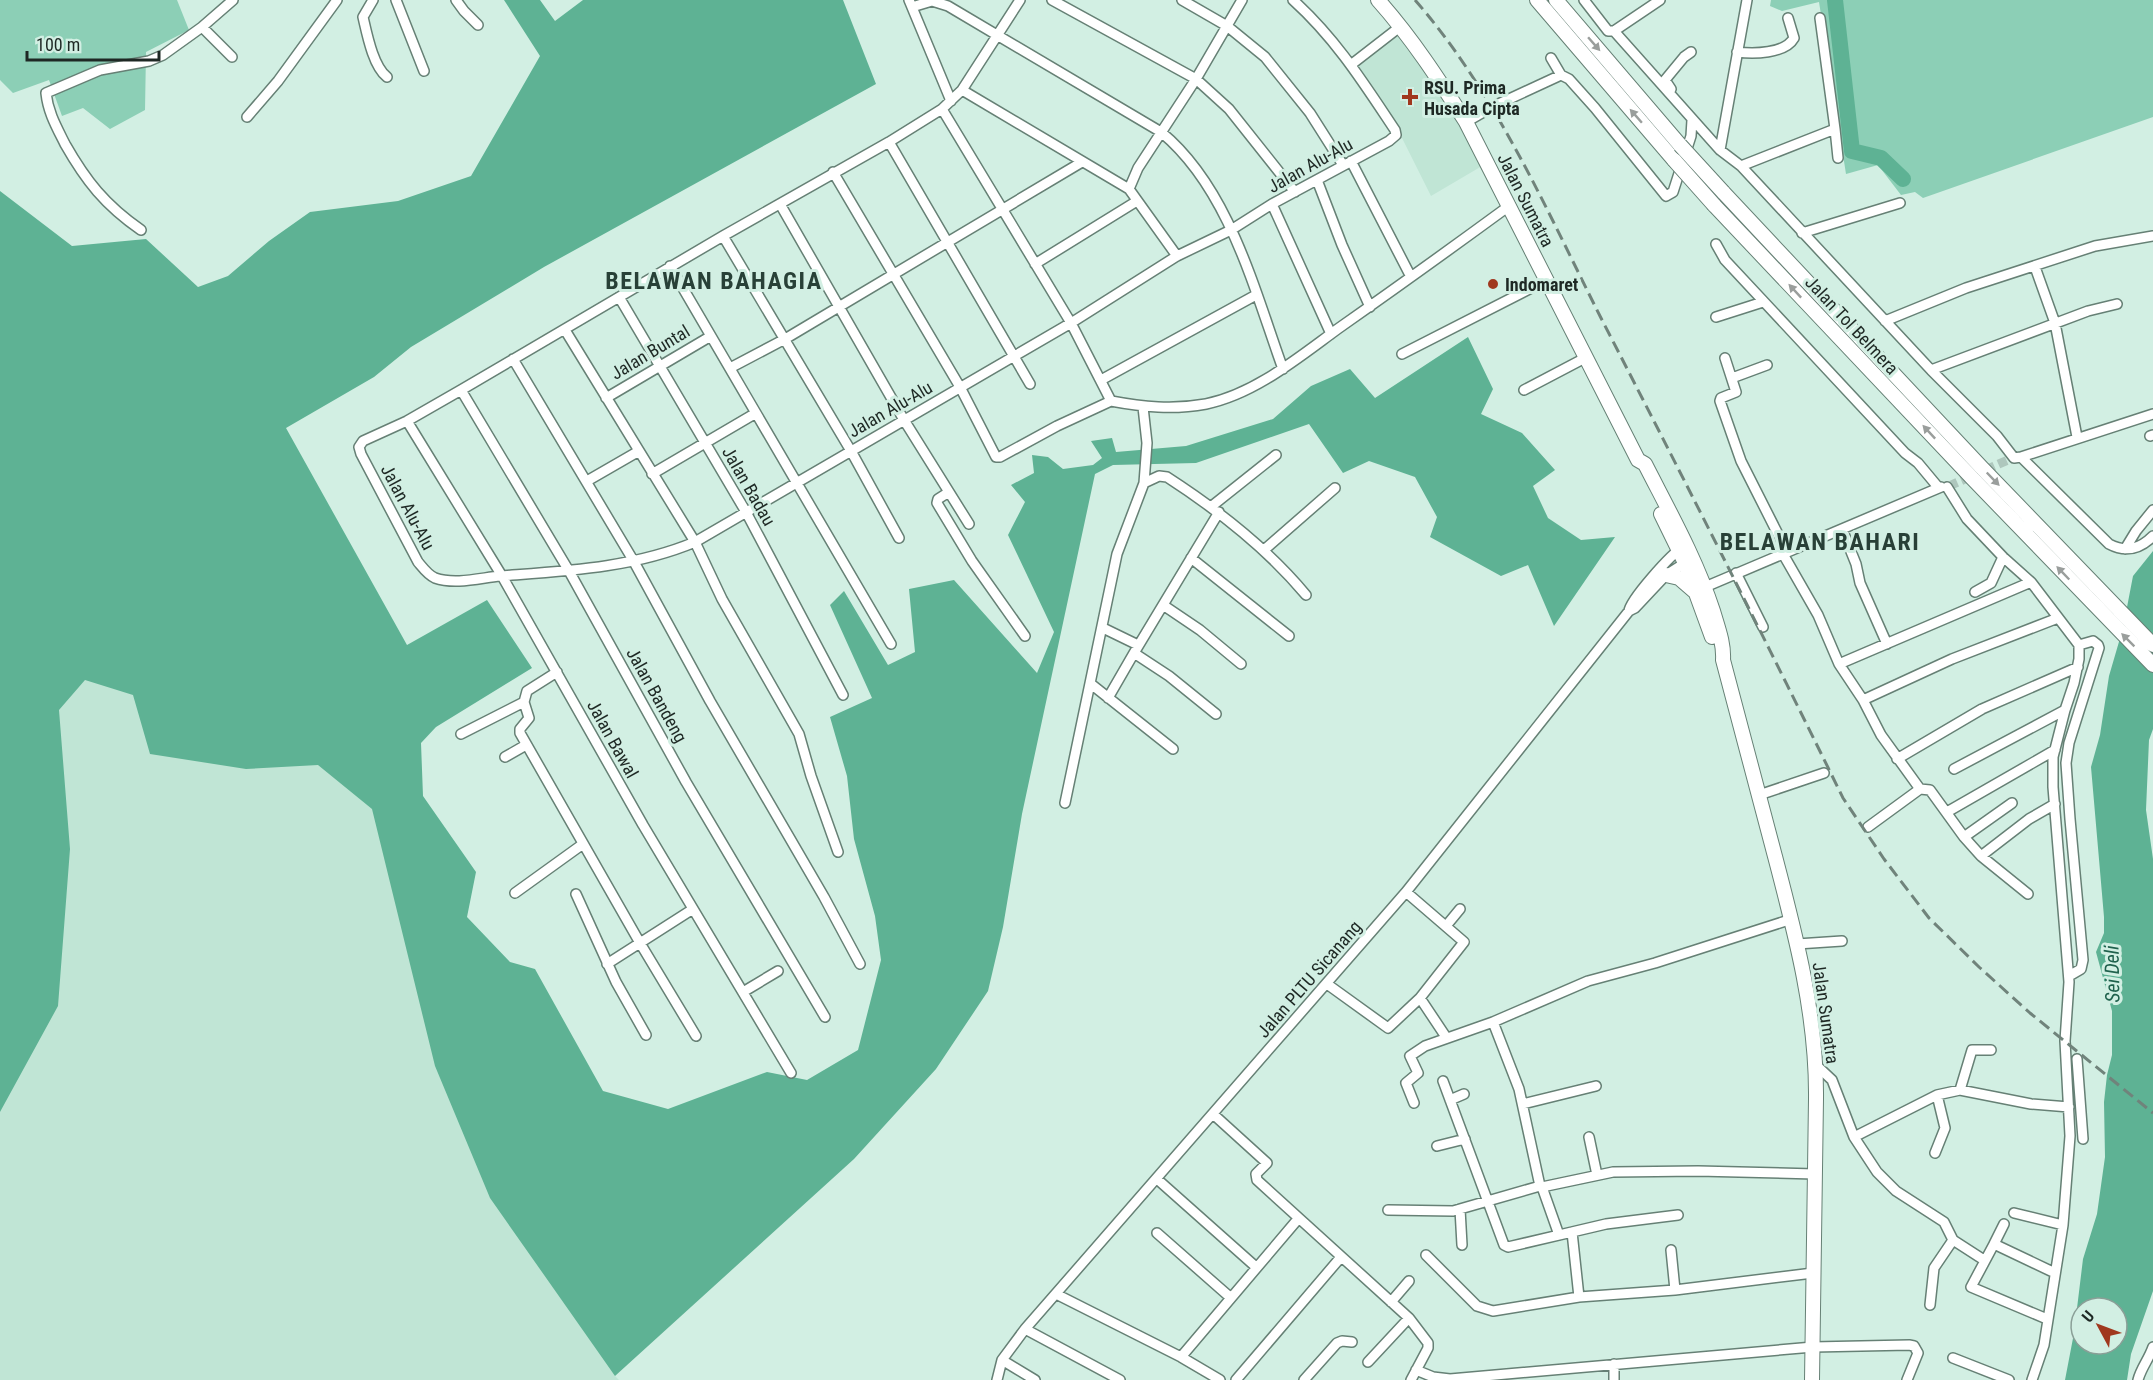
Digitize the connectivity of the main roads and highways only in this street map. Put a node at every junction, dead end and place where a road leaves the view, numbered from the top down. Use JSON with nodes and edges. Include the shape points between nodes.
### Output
{"nodes":[{"id":1,"x":1378,"y":0,"type":"edge"},
{"id":2,"x":1537,"y":0,"type":"edge"},
{"id":3,"x":1556,"y":0,"type":"edge"},
{"id":4,"x":1666,"y":575,"type":"road end"},
{"id":5,"x":1700,"y":589,"type":"junction"},
{"id":6,"x":2153,"y":645,"type":"edge"},
{"id":7,"x":2153,"y":665,"type":"edge"},
{"id":8,"x":1812,"y":1380,"type":"edge"}],
"edges":[{"from":1,"to":5,"type":"highway","name":"Jalan Sumatra","via":[[1434,71],[1466,122],[1638,460],[1638,469],[1686,554]]},
{"from":7,"to":2,"type":"highway","name":"Jalan Tol Belmera","one_way":true,"bridge":true,"via":[[1714,205]]},
{"from":3,"to":6,"type":"highway","name":"Jalan Tol Belmera","one_way":true,"bridge":true,"via":[[1723,192]]},
{"from":4,"to":5,"type":"highway"},
{"from":5,"to":8,"type":"highway","name":"Jalan Sumatra","via":[[1759,795],[1809,1000],[1816,1065]]}]}
